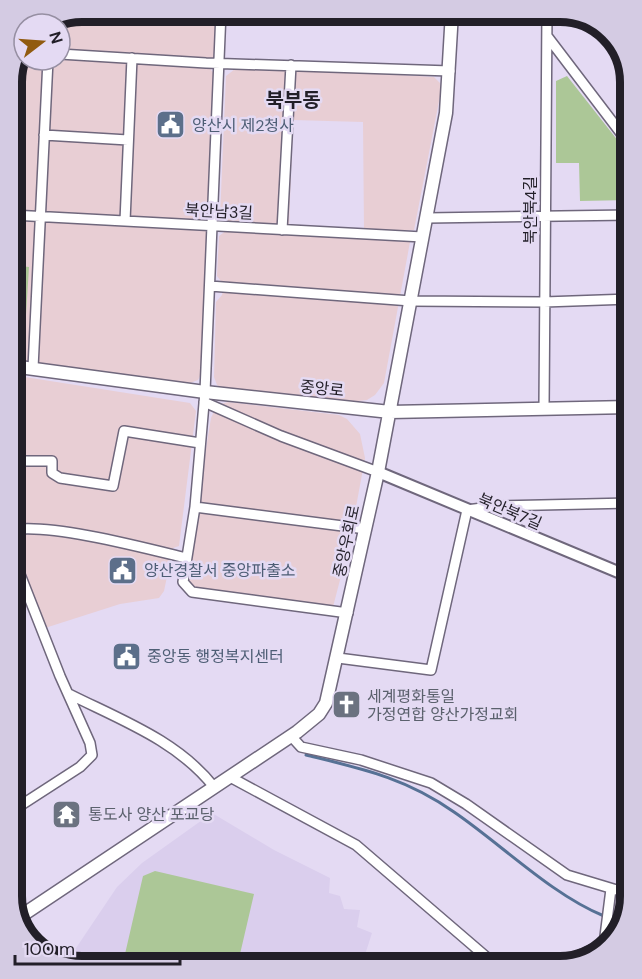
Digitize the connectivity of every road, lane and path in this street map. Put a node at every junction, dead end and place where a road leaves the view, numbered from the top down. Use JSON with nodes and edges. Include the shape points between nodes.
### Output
{"nodes":[{"id":1,"x":221,"y":22,"type":"edge"},
{"id":2,"x":452,"y":23,"type":"edge"},
{"id":3,"x":547,"y":23,"type":"edge"},
{"id":4,"x":547,"y":36,"type":"junction"},
{"id":5,"x":72,"y":55,"type":"edge"},
{"id":6,"x":132,"y":58,"type":"junction"},
{"id":7,"x":219,"y":63,"type":"junction"},
{"id":8,"x":291,"y":66,"type":"junction"},
{"id":9,"x":450,"y":71,"type":"junction"},
{"id":10,"x":47,"y":72,"type":"edge"},
{"id":11,"x":620,"y":132,"type":"edge"},
{"id":12,"x":44,"y":135,"type":"junction"},
{"id":13,"x":128,"y":140,"type":"junction"},
{"id":14,"x":620,"y":215,"type":"edge"},
{"id":15,"x":23,"y":216,"type":"edge"},
{"id":16,"x":545,"y":216,"type":"junction"},
{"id":17,"x":41,"y":217,"type":"junction"},
{"id":18,"x":427,"y":218,"type":"junction"},
{"id":19,"x":124,"y":221,"type":"junction"},
{"id":20,"x":212,"y":226,"type":"junction"},
{"id":21,"x":282,"y":230,"type":"junction"},
{"id":22,"x":423,"y":237,"type":"junction"},
{"id":23,"x":210,"y":286,"type":"junction"},
{"id":24,"x":620,"y":299,"type":"edge"},
{"id":25,"x":411,"y":301,"type":"junction"},
{"id":26,"x":544,"y":302,"type":"junction"},
{"id":27,"x":23,"y":367,"type":"edge"},
{"id":28,"x":33,"y":368,"type":"junction"},
{"id":29,"x":205,"y":397,"type":"junction"},
{"id":30,"x":620,"y":407,"type":"edge"},
{"id":31,"x":544,"y":408,"type":"junction"},
{"id":32,"x":390,"y":412,"type":"junction"},
{"id":33,"x":200,"y":443,"type":"junction"},
{"id":34,"x":23,"y":460,"type":"edge"},
{"id":35,"x":378,"y":472,"type":"junction"},
{"id":36,"x":620,"y":503,"type":"edge"},
{"id":37,"x":195,"y":507,"type":"junction"},
{"id":38,"x":467,"y":510,"type":"junction"},
{"id":39,"x":22,"y":528,"type":"edge"},
{"id":40,"x":366,"y":529,"type":"junction"},
{"id":41,"x":186,"y":558,"type":"junction"},
{"id":42,"x":620,"y":574,"type":"edge"},
{"id":43,"x":22,"y":585,"type":"edge"},
{"id":44,"x":348,"y":613,"type":"junction"},
{"id":45,"x":338,"y":658,"type":"junction"},
{"id":46,"x":69,"y":694,"type":"junction"},
{"id":47,"x":291,"y":736,"type":"junction"},
{"id":48,"x":230,"y":777,"type":"junction"},
{"id":49,"x":214,"y":787,"type":"junction"},
{"id":50,"x":22,"y":804,"type":"edge"},
{"id":51,"x":611,"y":889,"type":"junction"},
{"id":52,"x":620,"y":891,"type":"edge"},
{"id":53,"x":25,"y":913,"type":"edge"},
{"id":54,"x":605,"y":935,"type":"edge"},
{"id":55,"x":485,"y":956,"type":"edge"}],
"edges":[{"from":1,"to":7,"type":"street"},
{"from":2,"to":9,"type":"main road","name":"중앙우회로"},
{"from":3,"to":4,"type":"street","name":"북안북4길"},
{"from":4,"to":11,"type":"street"},
{"from":4,"to":16,"type":"street","name":"북안북4길"},
{"from":5,"to":6,"type":"street"},
{"from":6,"to":7,"type":"street"},
{"from":6,"to":13,"type":"street"},
{"from":7,"to":8,"type":"street"},
{"from":7,"to":20,"type":"street"},
{"from":8,"to":9,"type":"street"},
{"from":8,"to":21,"type":"street"},
{"from":9,"to":18,"type":"main road","name":"중앙우회로"},
{"from":10,"to":12,"type":"street"},
{"from":12,"to":13,"type":"street"},
{"from":12,"to":17,"type":"street"},
{"from":13,"to":19,"type":"street"},
{"from":14,"to":16,"type":"street"},
{"from":15,"to":17,"type":"street","name":"북안남3길"},
{"from":16,"to":18,"type":"street"},
{"from":16,"to":26,"type":"street","name":"북안북4길"},
{"from":17,"to":19,"type":"street","name":"북안남3길"},
{"from":17,"to":28,"type":"street"},
{"from":18,"to":22,"type":"main road","name":"중앙우회로"},
{"from":19,"to":20,"type":"street","name":"북안남3길"},
{"from":20,"to":21,"type":"street","name":"북안남3길"},
{"from":20,"to":23,"type":"street"},
{"from":21,"to":22,"type":"street","name":"북안남3길"},
{"from":22,"to":25,"type":"main road","name":"중앙우회로"},
{"from":23,"to":25,"type":"street"},
{"from":23,"to":29,"type":"street"},
{"from":24,"to":26,"type":"street"},
{"from":25,"to":26,"type":"street"},
{"from":25,"to":32,"type":"main road","name":"중앙우회로"},
{"from":26,"to":31,"type":"street","name":"북안북4길"},
{"from":27,"to":28,"type":"main road","name":"중앙로"},
{"from":28,"to":29,"type":"main road","name":"중앙로"},
{"from":29,"to":32,"type":"main road","name":"중앙로"},
{"from":29,"to":33,"type":"street"},
{"from":29,"to":35,"type":"street","via":[[281,436]]},
{"from":30,"to":31,"type":"main road","name":"중앙로"},
{"from":31,"to":32,"type":"main road","name":"중앙로"},
{"from":32,"to":35,"type":"main road","name":"중앙우회로"},
{"from":33,"to":34,"type":"street","via":[[124,431],[113,486],[60,478],[52,473],[52,461]]},
{"from":33,"to":37,"type":"street"},
{"from":35,"to":38,"type":"street","name":"북안북7길"},
{"from":35,"to":40,"type":"main road","name":"중앙우회로"},
{"from":36,"to":38,"type":"street"},
{"from":37,"to":40,"type":"street"},
{"from":37,"to":41,"type":"street"},
{"from":38,"to":42,"type":"street","name":"북안북7길"},
{"from":38,"to":45,"type":"street","via":[[431,670]]},
{"from":39,"to":41,"type":"street","via":[[74,534]]},
{"from":40,"to":44,"type":"main road","name":"중앙우회로"},
{"from":41,"to":44,"type":"street","via":[[183,582],[192,592]]},
{"from":43,"to":46,"type":"street"},
{"from":44,"to":45,"type":"main road","name":"중앙우회로"},
{"from":45,"to":47,"type":"main road","name":"중앙우회로","via":[[326,703],[319,714]]},
{"from":46,"to":49,"type":"street","via":[[155,736],[203,773]]},
{"from":46,"to":50,"type":"street","via":[[92,755]]},
{"from":47,"to":48,"type":"main road","name":"중앙우회로"},
{"from":47,"to":51,"type":"street","via":[[301,747],[431,783],[567,875]]},
{"from":48,"to":49,"type":"main road","name":"중앙우회로"},
{"from":48,"to":55,"type":"street","via":[[356,844]]},
{"from":49,"to":53,"type":"main road","name":"중앙우회로"},
{"from":51,"to":52,"type":"street"},
{"from":51,"to":54,"type":"street"}]}
